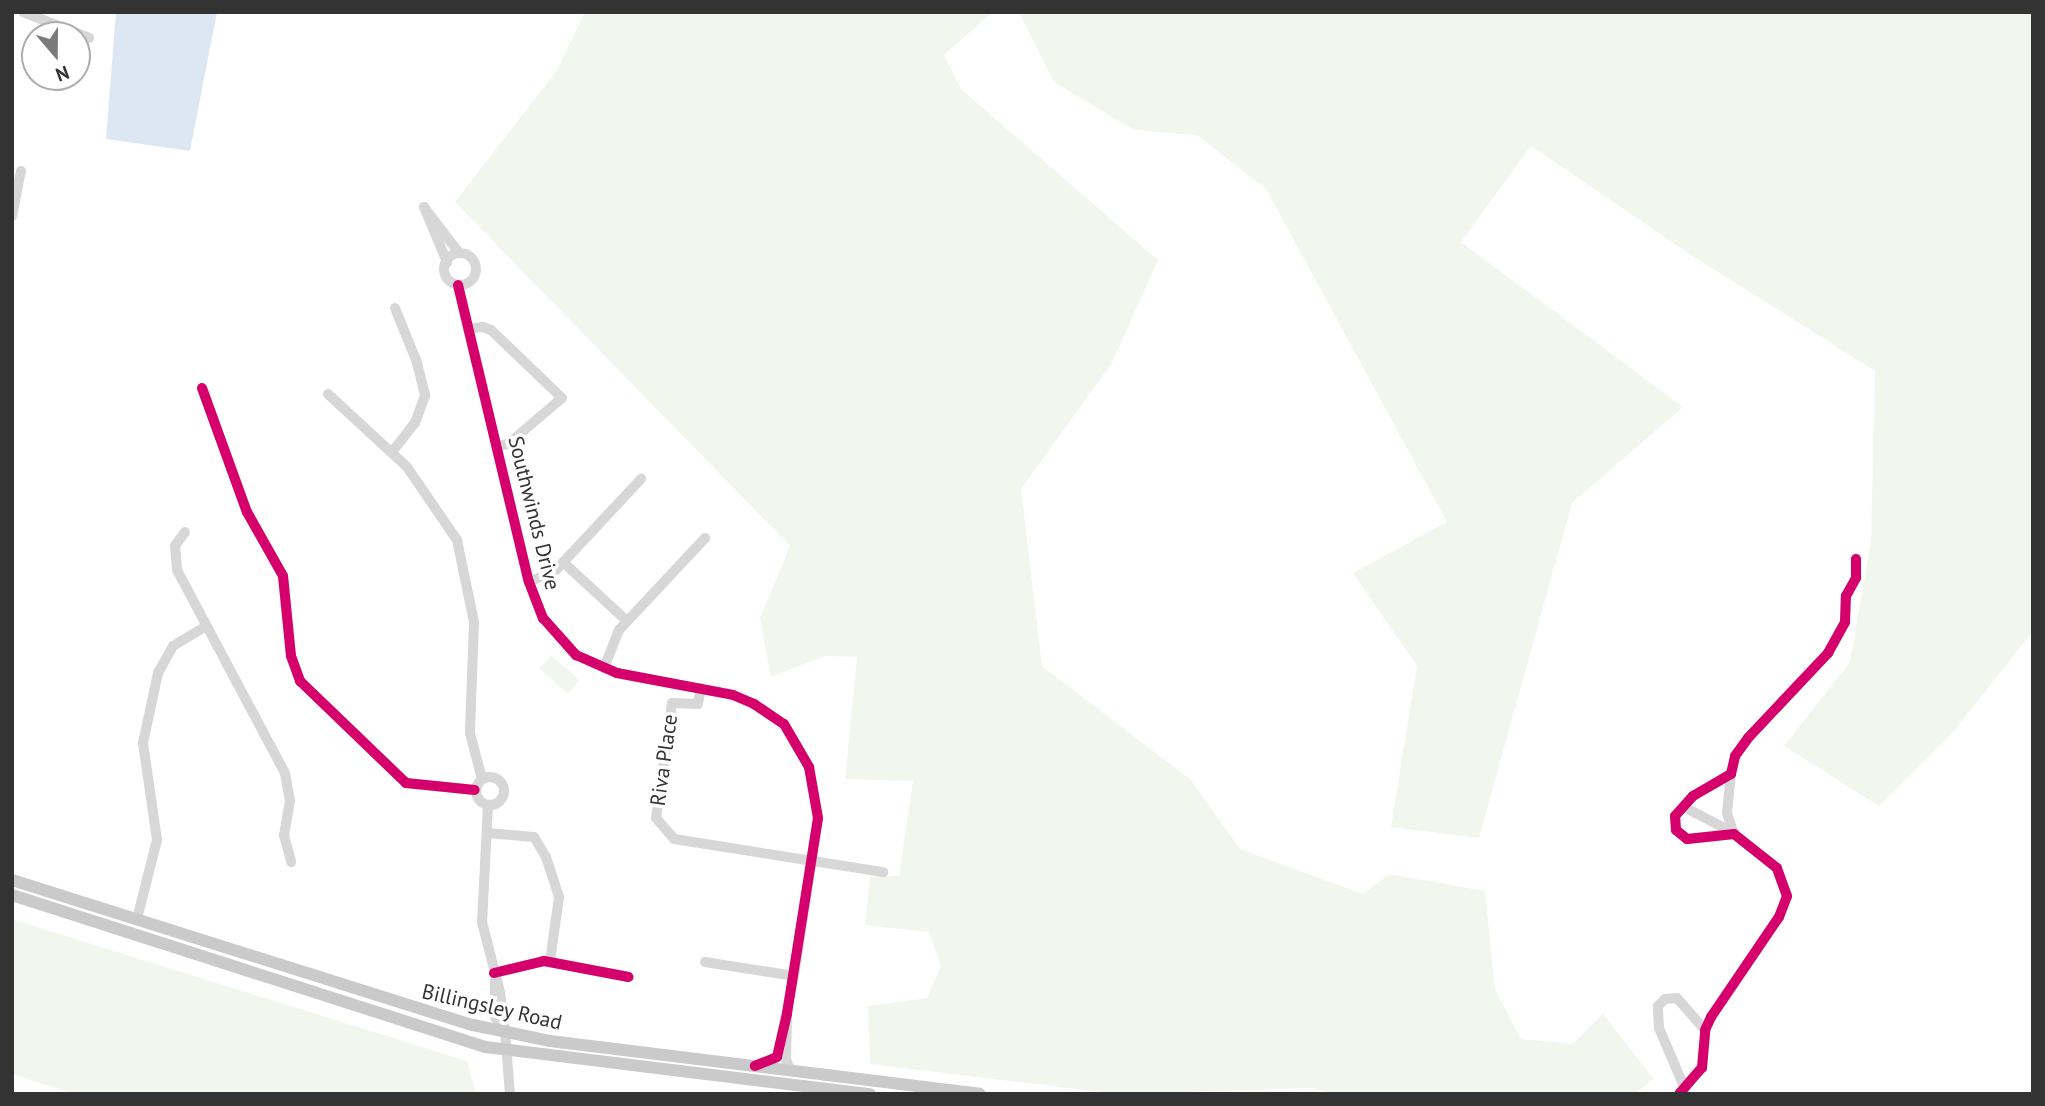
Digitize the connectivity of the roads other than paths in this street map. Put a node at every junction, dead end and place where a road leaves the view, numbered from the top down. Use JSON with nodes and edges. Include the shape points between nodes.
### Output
{"nodes":[{"id":1,"x":23,"y":12,"type":"edge"},
{"id":2,"x":46,"y":21,"type":"edge"},
{"id":3,"x":21,"y":171,"type":"dead end"},
{"id":4,"x":12,"y":216,"type":"edge"},
{"id":5,"x":459,"y":253,"type":"junction"},
{"id":6,"x":446,"y":262,"type":"junction"},
{"id":7,"x":458,"y":285,"type":"junction"},
{"id":8,"x":394,"y":308,"type":"dead end"},
{"id":9,"x":468,"y":329,"type":"junction"},
{"id":10,"x":202,"y":388,"type":"dead end"},
{"id":11,"x":328,"y":394,"type":"dead end"},
{"id":12,"x":496,"y":446,"type":"junction"},
{"id":13,"x":392,"y":452,"type":"junction"},
{"id":14,"x":641,"y":479,"type":"dead end"},
{"id":15,"x":185,"y":532,"type":"dead end"},
{"id":16,"x":705,"y":538,"type":"dead end"},
{"id":17,"x":1856,"y":559,"type":"dead end"},
{"id":18,"x":563,"y":562,"type":"junction"},
{"id":19,"x":529,"y":583,"type":"junction"},
{"id":20,"x":626,"y":621,"type":"junction"},
{"id":21,"x":206,"y":626,"type":"junction"},
{"id":22,"x":604,"y":668,"type":"junction"},
{"id":23,"x":701,"y":688,"type":"junction"},
{"id":24,"x":1731,"y":774,"type":"junction"},
{"id":25,"x":482,"y":779,"type":"junction"},
{"id":26,"x":475,"y":790,"type":"junction"},
{"id":27,"x":488,"y":805,"type":"junction"},
{"id":28,"x":1684,"y":807,"type":"junction"},
{"id":29,"x":488,"y":833,"type":"junction"},
{"id":30,"x":1734,"y":834,"type":"junction"},
{"id":31,"x":811,"y":861,"type":"junction"},
{"id":32,"x":291,"y":862,"type":"dead end"},
{"id":33,"x":883,"y":872,"type":"dead end"},
{"id":34,"x":12,"y":880,"type":"edge"},
{"id":35,"x":12,"y":895,"type":"edge"},
{"id":36,"x":137,"y":919,"type":"junction"},
{"id":37,"x":550,"y":961,"type":"junction"},
{"id":38,"x":705,"y":962,"type":"dead end"},
{"id":39,"x":794,"y":976,"type":"junction"},
{"id":40,"x":494,"y":977,"type":"junction"},
{"id":41,"x":629,"y":977,"type":"dead end"},
{"id":42,"x":787,"y":1014,"type":"junction"},
{"id":43,"x":1705,"y":1030,"type":"junction"},
{"id":44,"x":505,"y":1031,"type":"junction"},
{"id":45,"x":508,"y":1051,"type":"junction"},
{"id":46,"x":755,"y":1066,"type":"junction"},
{"id":47,"x":790,"y":1070,"type":"junction"},
{"id":48,"x":803,"y":1086,"type":"junction"},
{"id":49,"x":887,"y":1088,"type":"edge"},
{"id":50,"x":1682,"y":1092,"type":"edge"},
{"id":51,"x":510,"y":1094,"type":"edge"},
{"id":52,"x":816,"y":1094,"type":"edge"},
{"id":53,"x":870,"y":1094,"type":"edge"},
{"id":54,"x":981,"y":1094,"type":"edge"}],
"edges":[{"from":1,"to":2,"type":"street"},
{"from":3,"to":4,"type":"street"},
{"from":5,"to":6,"type":"street"},
{"from":5,"to":6,"type":"street","via":[[425,207]]},
{"from":5,"to":7,"type":"street","via":[[469,256],[476,270],[472,279]]},
{"from":6,"to":7,"type":"street","via":[[446,276]]},
{"from":7,"to":9,"type":"street","name":"Southwinds Drive"},
{"from":8,"to":13,"type":"street","via":[[425,395],[415,424]]},
{"from":9,"to":12,"type":"street","name":"Southwinds Drive"},
{"from":9,"to":12,"type":"street","via":[[491,330],[562,398],[508,444]]},
{"from":10,"to":26,"type":"street","via":[[247,512],[282,576],[290,656],[300,681],[406,783]]},
{"from":11,"to":13,"type":"street"},
{"from":12,"to":19,"type":"street","name":"Southwinds Drive"},
{"from":13,"to":25,"type":"street","via":[[434,502],[457,540],[474,622],[470,733]]},
{"from":14,"to":18,"type":"street"},
{"from":15,"to":21,"type":"street","via":[[174,556]]},
{"from":16,"to":20,"type":"street"},
{"from":17,"to":24,"type":"street","via":[[1842,630],[1819,664],[1748,738],[1735,756]]},
{"from":18,"to":19,"type":"street"},
{"from":18,"to":20,"type":"street"},
{"from":19,"to":22,"type":"street","name":"Southwinds Drive","via":[[543,618],[565,645]]},
{"from":20,"to":22,"type":"street"},
{"from":21,"to":32,"type":"street","via":[[285,773],[290,801],[284,835]]},
{"from":21,"to":36,"type":"street","via":[[173,646],[158,673],[143,752],[158,821],[157,840]]},
{"from":22,"to":23,"type":"street","name":"Southwinds Drive","via":[[648,681]]},
{"from":23,"to":31,"type":"street","name":"Southwinds Drive","via":[[754,704],[777,718],[795,740],[809,767],[817,799]]},
{"from":23,"to":31,"type":"street","name":"Riva Place","via":[[698,704],[672,703],[656,818],[680,842]]},
{"from":24,"to":28,"type":"street","via":[[1693,796]]},
{"from":24,"to":30,"type":"street","via":[[1727,813]]},
{"from":25,"to":26,"type":"street"},
{"from":25,"to":27,"type":"street","via":[[497,778],[503,786],[501,800]]},
{"from":26,"to":27,"type":"street","via":[[477,798]]},
{"from":27,"to":29,"type":"street"},
{"from":28,"to":30,"type":"street"},
{"from":28,"to":30,"type":"street","via":[[1674,820],[1681,836],[1695,839]]},
{"from":29,"to":37,"type":"street","via":[[534,836],[546,857],[559,897]]},
{"from":29,"to":40,"type":"street","via":[[482,922]]},
{"from":30,"to":43,"type":"street","via":[[1780,873],[1786,902]]},
{"from":31,"to":33,"type":"street"},
{"from":31,"to":39,"type":"street","name":"Southwinds Drive"},
{"from":34,"to":36,"type":"main road","name":"Billingsley Road"},
{"from":35,"to":45,"type":"main road","name":"Billingsley Road"},
{"from":36,"to":44,"type":"main road","name":"Billingsley Road","via":[[411,1008]]},
{"from":37,"to":40,"type":"street"},
{"from":37,"to":41,"type":"street"},
{"from":38,"to":39,"type":"street"},
{"from":39,"to":42,"type":"street","name":"Southwinds Drive"},
{"from":40,"to":44,"type":"street","via":[[495,1017]]},
{"from":42,"to":46,"type":"street","name":"Southwinds Drive","via":[[777,1057]]},
{"from":42,"to":47,"type":"street","name":"Southwinds Drive"},
{"from":43,"to":50,"type":"street","via":[[1702,1068]]},
{"from":43,"to":50,"type":"street","via":[[1677,998],[1665,999],[1658,1006],[1659,1028]]},
{"from":44,"to":45,"type":"street"},
{"from":44,"to":46,"type":"main road","name":"Billingsley Road","via":[[550,1041]]},
{"from":45,"to":48,"type":"main road","name":"Billingsley Road"},
{"from":45,"to":51,"type":"street"},
{"from":46,"to":47,"type":"main road","name":"Billingsley Road"},
{"from":47,"to":49,"type":"main road","name":"Billingsley Road"},
{"from":48,"to":52,"type":"main road"},
{"from":48,"to":53,"type":"main road","name":"Billingsley Road"},
{"from":49,"to":54,"type":"main road","name":"Billingsley Road"}]}
